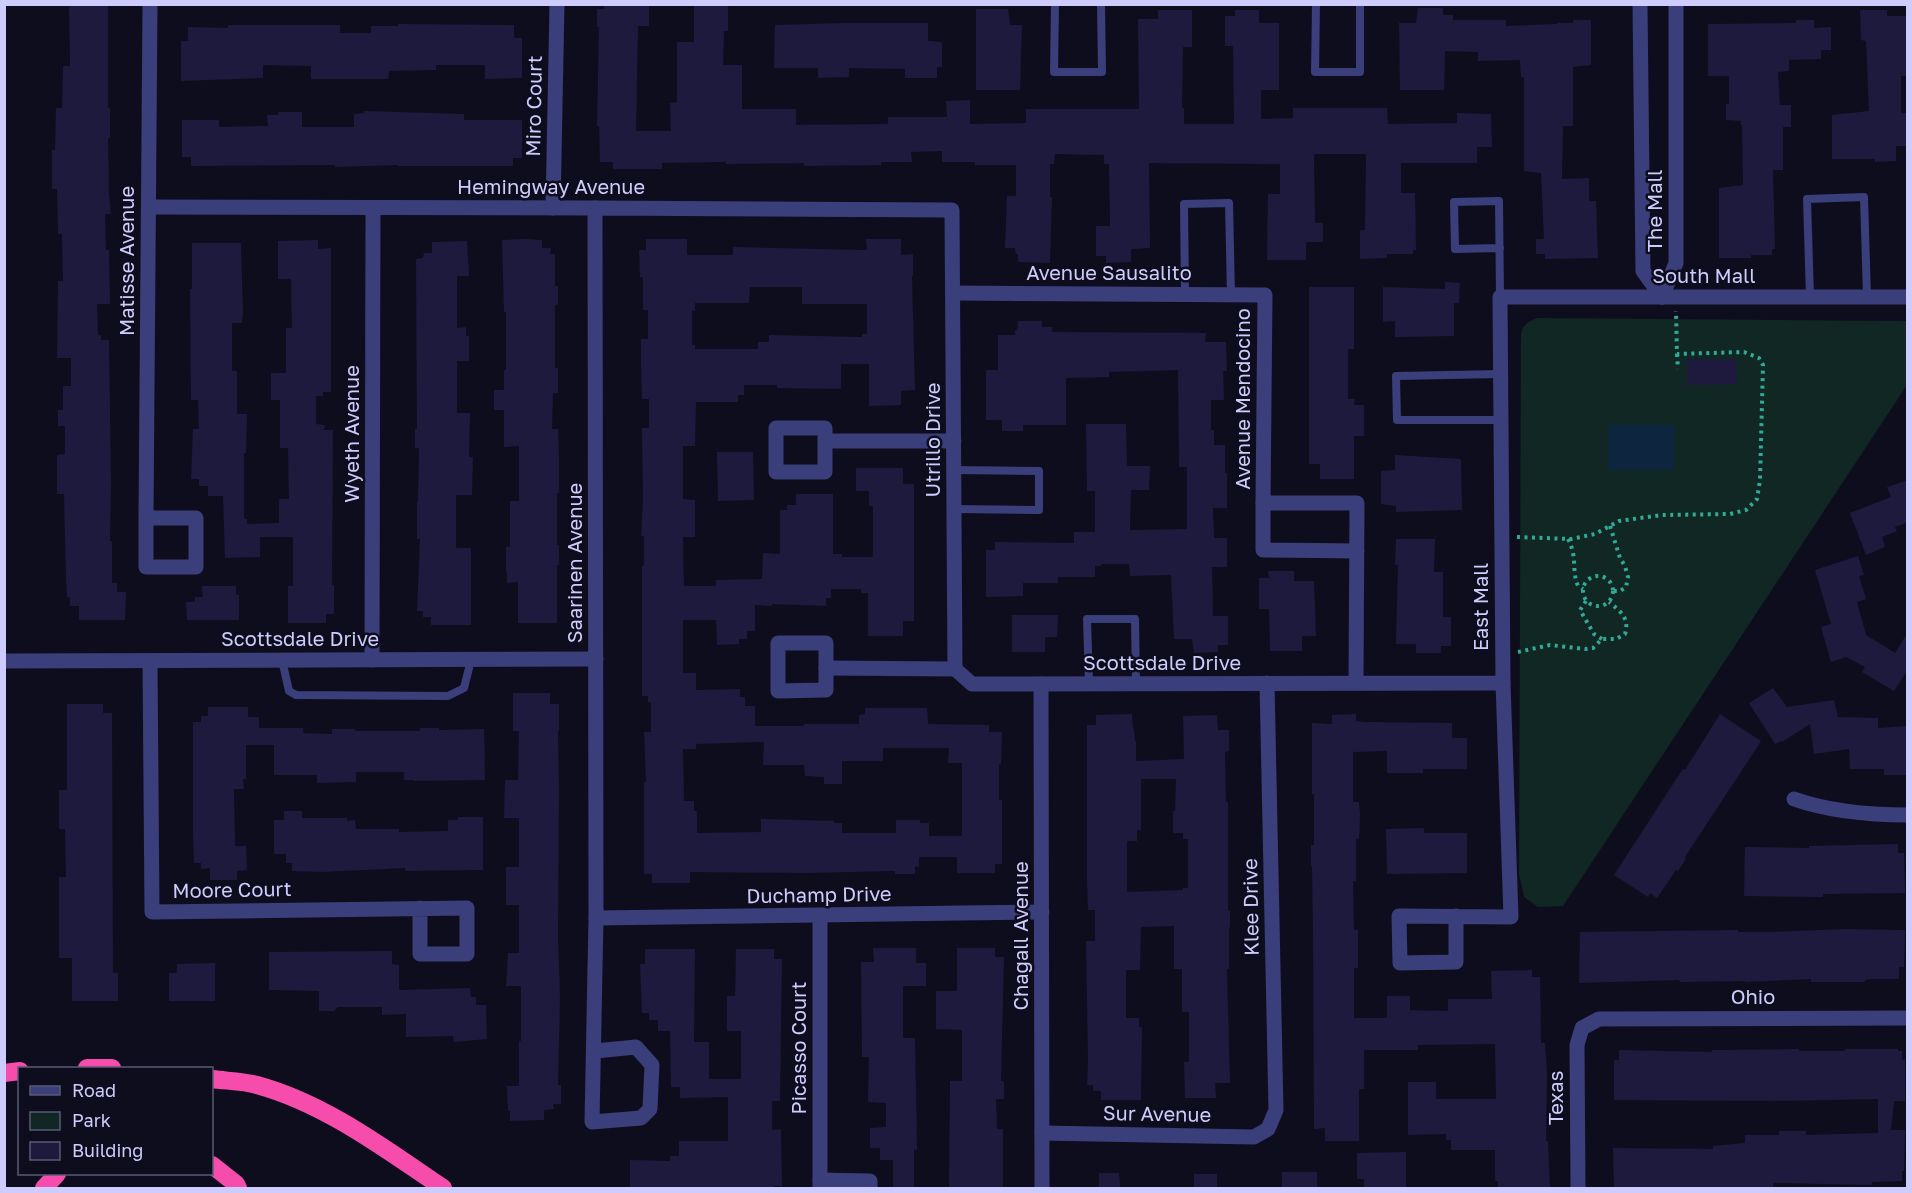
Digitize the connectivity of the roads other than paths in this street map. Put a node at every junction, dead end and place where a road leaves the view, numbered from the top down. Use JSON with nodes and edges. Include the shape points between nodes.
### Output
{"nodes":[{"id":1,"x":150,"y":4,"type":"edge"},
{"id":2,"x":557,"y":4,"type":"edge"},
{"id":3,"x":1054,"y":4,"type":"edge"},
{"id":4,"x":1101,"y":4,"type":"edge"},
{"id":5,"x":1316,"y":4,"type":"edge"},
{"id":6,"x":1360,"y":4,"type":"edge"},
{"id":7,"x":1640,"y":4,"type":"edge"},
{"id":8,"x":1676,"y":4,"type":"edge"},
{"id":9,"x":149,"y":207,"type":"junction"},
{"id":10,"x":373,"y":208,"type":"junction"},
{"id":11,"x":554,"y":208,"type":"junction"},
{"id":12,"x":595,"y":208,"type":"junction"},
{"id":13,"x":952,"y":210,"type":"joint"},
{"id":14,"x":1500,"y":248,"type":"junction"},
{"id":15,"x":953,"y":293,"type":"junction"},
{"id":16,"x":1185,"y":294,"type":"junction"},
{"id":17,"x":1231,"y":295,"type":"junction"},
{"id":18,"x":1265,"y":295,"type":"joint"},
{"id":19,"x":1500,"y":297,"type":"junction"},
{"id":20,"x":1669,"y":297,"type":"junction"},
{"id":21,"x":1810,"y":297,"type":"junction"},
{"id":22,"x":1867,"y":297,"type":"junction"},
{"id":23,"x":1908,"y":297,"type":"edge"},
{"id":24,"x":1500,"y":375,"type":"junction"},
{"id":25,"x":1501,"y":420,"type":"junction"},
{"id":26,"x":825,"y":441,"type":"dead end"},
{"id":27,"x":954,"y":441,"type":"junction"},
{"id":28,"x":954,"y":470,"type":"junction"},
{"id":29,"x":1263,"y":503,"type":"junction"},
{"id":30,"x":954,"y":509,"type":"junction"},
{"id":31,"x":147,"y":518,"type":"junction"},
{"id":32,"x":1357,"y":550,"type":"junction"},
{"id":33,"x":596,"y":659,"type":"junction"},
{"id":34,"x":282,"y":660,"type":"junction"},
{"id":35,"x":372,"y":660,"type":"junction"},
{"id":36,"x":471,"y":660,"type":"junction"},
{"id":37,"x":4,"y":661,"type":"edge"},
{"id":38,"x":150,"y":661,"type":"junction"},
{"id":39,"x":826,"y":669,"type":"junction"},
{"id":40,"x":955,"y":669,"type":"junction"},
{"id":41,"x":1356,"y":683,"type":"junction"},
{"id":42,"x":1503,"y":683,"type":"junction"},
{"id":43,"x":1041,"y":684,"type":"junction"},
{"id":44,"x":1089,"y":684,"type":"junction"},
{"id":45,"x":1136,"y":684,"type":"junction"},
{"id":46,"x":1267,"y":684,"type":"junction"},
{"id":47,"x":1794,"y":798,"type":"dead end"},
{"id":48,"x":1908,"y":814,"type":"edge"},
{"id":49,"x":420,"y":908,"type":"dead end"},
{"id":50,"x":1042,"y":912,"type":"junction"},
{"id":51,"x":820,"y":916,"type":"junction"},
{"id":52,"x":1456,"y":916,"type":"junction"},
{"id":53,"x":596,"y":918,"type":"junction"},
{"id":54,"x":1908,"y":1018,"type":"edge"},
{"id":55,"x":1599,"y":1019,"type":"joint"},
{"id":56,"x":595,"y":1051,"type":"junction"},
{"id":57,"x":213,"y":1079,"type":"edge"},
{"id":58,"x":1268,"y":1129,"type":"joint"},
{"id":59,"x":1042,"y":1133,"type":"junction"},
{"id":60,"x":213,"y":1166,"type":"edge"},
{"id":61,"x":55,"y":1175,"type":"edge"},
{"id":62,"x":820,"y":1184,"type":"edge"},
{"id":63,"x":44,"y":1188,"type":"edge"},
{"id":64,"x":238,"y":1188,"type":"edge"},
{"id":65,"x":443,"y":1188,"type":"edge"},
{"id":66,"x":870,"y":1188,"type":"edge"},
{"id":67,"x":1042,"y":1188,"type":"edge"},
{"id":68,"x":1578,"y":1188,"type":"edge"}],
"edges":[{"from":1,"to":9,"type":"street","name":"Matisse Avenue"},
{"from":2,"to":11,"type":"street","name":"Miro Court"},
{"from":3,"to":4,"type":"lane","via":[[1054,72],[1102,72]]},
{"from":5,"to":6,"type":"lane","via":[[1315,72],[1360,72]]},
{"from":7,"to":20,"type":"street","name":"The Mall","via":[[1643,271]]},
{"from":8,"to":20,"type":"street","name":"The Mall","via":[[1676,263]]},
{"from":9,"to":10,"type":"street","name":"Hemingway Avenue"},
{"from":9,"to":31,"type":"street","name":"Matisse Avenue"},
{"from":10,"to":11,"type":"street","name":"Hemingway Avenue"},
{"from":10,"to":35,"type":"street","name":"Wyeth Avenue"},
{"from":11,"to":12,"type":"street","name":"Hemingway Avenue"},
{"from":12,"to":13,"type":"street","name":"Hemingway Avenue"},
{"from":12,"to":33,"type":"street","name":"Saarinen Avenue"},
{"from":13,"to":15,"type":"street","name":"Utrillo Drive"},
{"from":14,"to":14,"type":"lane","via":[[1499,201],[1454,202],[1455,249]]},
{"from":14,"to":19,"type":"lane"},
{"from":15,"to":16,"type":"street","name":"Avenue Sausalito"},
{"from":15,"to":27,"type":"street","name":"Utrillo Drive"},
{"from":16,"to":17,"type":"street","name":"Avenue Sausalito"},
{"from":16,"to":17,"type":"lane","via":[[1184,204],[1229,203]]},
{"from":17,"to":18,"type":"street","name":"Avenue Sausalito"},
{"from":18,"to":29,"type":"street","name":"Avenue Mendocino"},
{"from":19,"to":20,"type":"street","name":"South Mall"},
{"from":19,"to":24,"type":"street","name":"East Mall"},
{"from":20,"to":21,"type":"street","name":"South Mall"},
{"from":21,"to":22,"type":"street","name":"South Mall"},
{"from":21,"to":22,"type":"lane","via":[[1807,199],[1864,197]]},
{"from":22,"to":23,"type":"street","name":"South Mall"},
{"from":24,"to":25,"type":"street","name":"East Mall"},
{"from":24,"to":25,"type":"lane","via":[[1396,376],[1397,420]]},
{"from":25,"to":42,"type":"street","name":"East Mall"},
{"from":26,"to":27,"type":"street"},
{"from":27,"to":28,"type":"street","name":"Utrillo Drive"},
{"from":28,"to":30,"type":"street","name":"Utrillo Drive"},
{"from":28,"to":30,"type":"lane","via":[[1039,471],[1039,510]]},
{"from":29,"to":32,"type":"street","name":"Avenue Mendocino","via":[[1357,503]]},
{"from":29,"to":32,"type":"street","name":"Avenue Mendocino","via":[[1263,550]]},
{"from":30,"to":40,"type":"street","name":"Utrillo Drive"},
{"from":31,"to":31,"type":"street","name":"Matisse Avenue","via":[[196,518],[196,567],[146,567]]},
{"from":32,"to":41,"type":"street","name":"Avenue Mendocino"},
{"from":33,"to":36,"type":"street","name":"Scottsdale Drive"},
{"from":33,"to":53,"type":"street","name":"Saarinen Avenue"},
{"from":34,"to":35,"type":"street","name":"Scottsdale Drive"},
{"from":34,"to":36,"type":"lane","via":[[289,691],[296,695],[448,696],[464,688]]},
{"from":34,"to":38,"type":"street","name":"Scottsdale Drive"},
{"from":35,"to":36,"type":"street","name":"Scottsdale Drive"},
{"from":37,"to":38,"type":"street","name":"Scottsdale Drive"},
{"from":38,"to":49,"type":"street","name":"Moore Court","via":[[152,912]]},
{"from":39,"to":39,"type":"street","via":[[826,644],[778,644],[778,691],[826,690]]},
{"from":39,"to":40,"type":"street"},
{"from":40,"to":43,"type":"street","name":"Scottsdale Drive","via":[[972,684]]},
{"from":41,"to":42,"type":"street","name":"Scottsdale Drive"},
{"from":41,"to":46,"type":"street","name":"Scottsdale Drive"},
{"from":42,"to":52,"type":"street","name":"East Mall","via":[[1511,917]]},
{"from":43,"to":44,"type":"street","name":"Scottsdale Drive"},
{"from":43,"to":50,"type":"street","name":"Chagall Avenue"},
{"from":44,"to":45,"type":"street","name":"Scottsdale Drive"},
{"from":44,"to":45,"type":"lane","via":[[1087,619],[1135,619]]},
{"from":45,"to":46,"type":"street","name":"Scottsdale Drive"},
{"from":46,"to":58,"type":"street","name":"Klee Drive","via":[[1276,1110]]},
{"from":47,"to":48,"type":"street","via":[[1848,812]]},
{"from":50,"to":51,"type":"street","name":"Duchamp Drive"},
{"from":50,"to":59,"type":"street","name":"Chagall Avenue"},
{"from":51,"to":53,"type":"street","name":"Duchamp Drive"},
{"from":51,"to":62,"type":"street","name":"Picasso Court"},
{"from":52,"to":52,"type":"street","via":[[1456,962],[1400,963],[1399,916]]},
{"from":53,"to":56,"type":"street","name":"Saarinen Avenue"},
{"from":54,"to":55,"type":"street","name":"Ohio"},
{"from":55,"to":68,"type":"street","name":"Texas","via":[[1582,1028],[1576,1045]]},
{"from":56,"to":56,"type":"street","name":"Saarinen Avenue","via":[[636,1047],[652,1065],[650,1109],[642,1118],[592,1122]]},
{"from":57,"to":65,"type":"highway","via":[[256,1085],[306,1102],[376,1142]]},
{"from":58,"to":59,"type":"street","name":"Sur Avenue","via":[[1254,1137]]},
{"from":59,"to":67,"type":"street","name":"Chagall Avenue"},
{"from":60,"to":64,"type":"highway"},
{"from":61,"to":63,"type":"highway"},
{"from":62,"to":66,"type":"street","name":"Picasso Court","via":[[870,1181]]}]}
